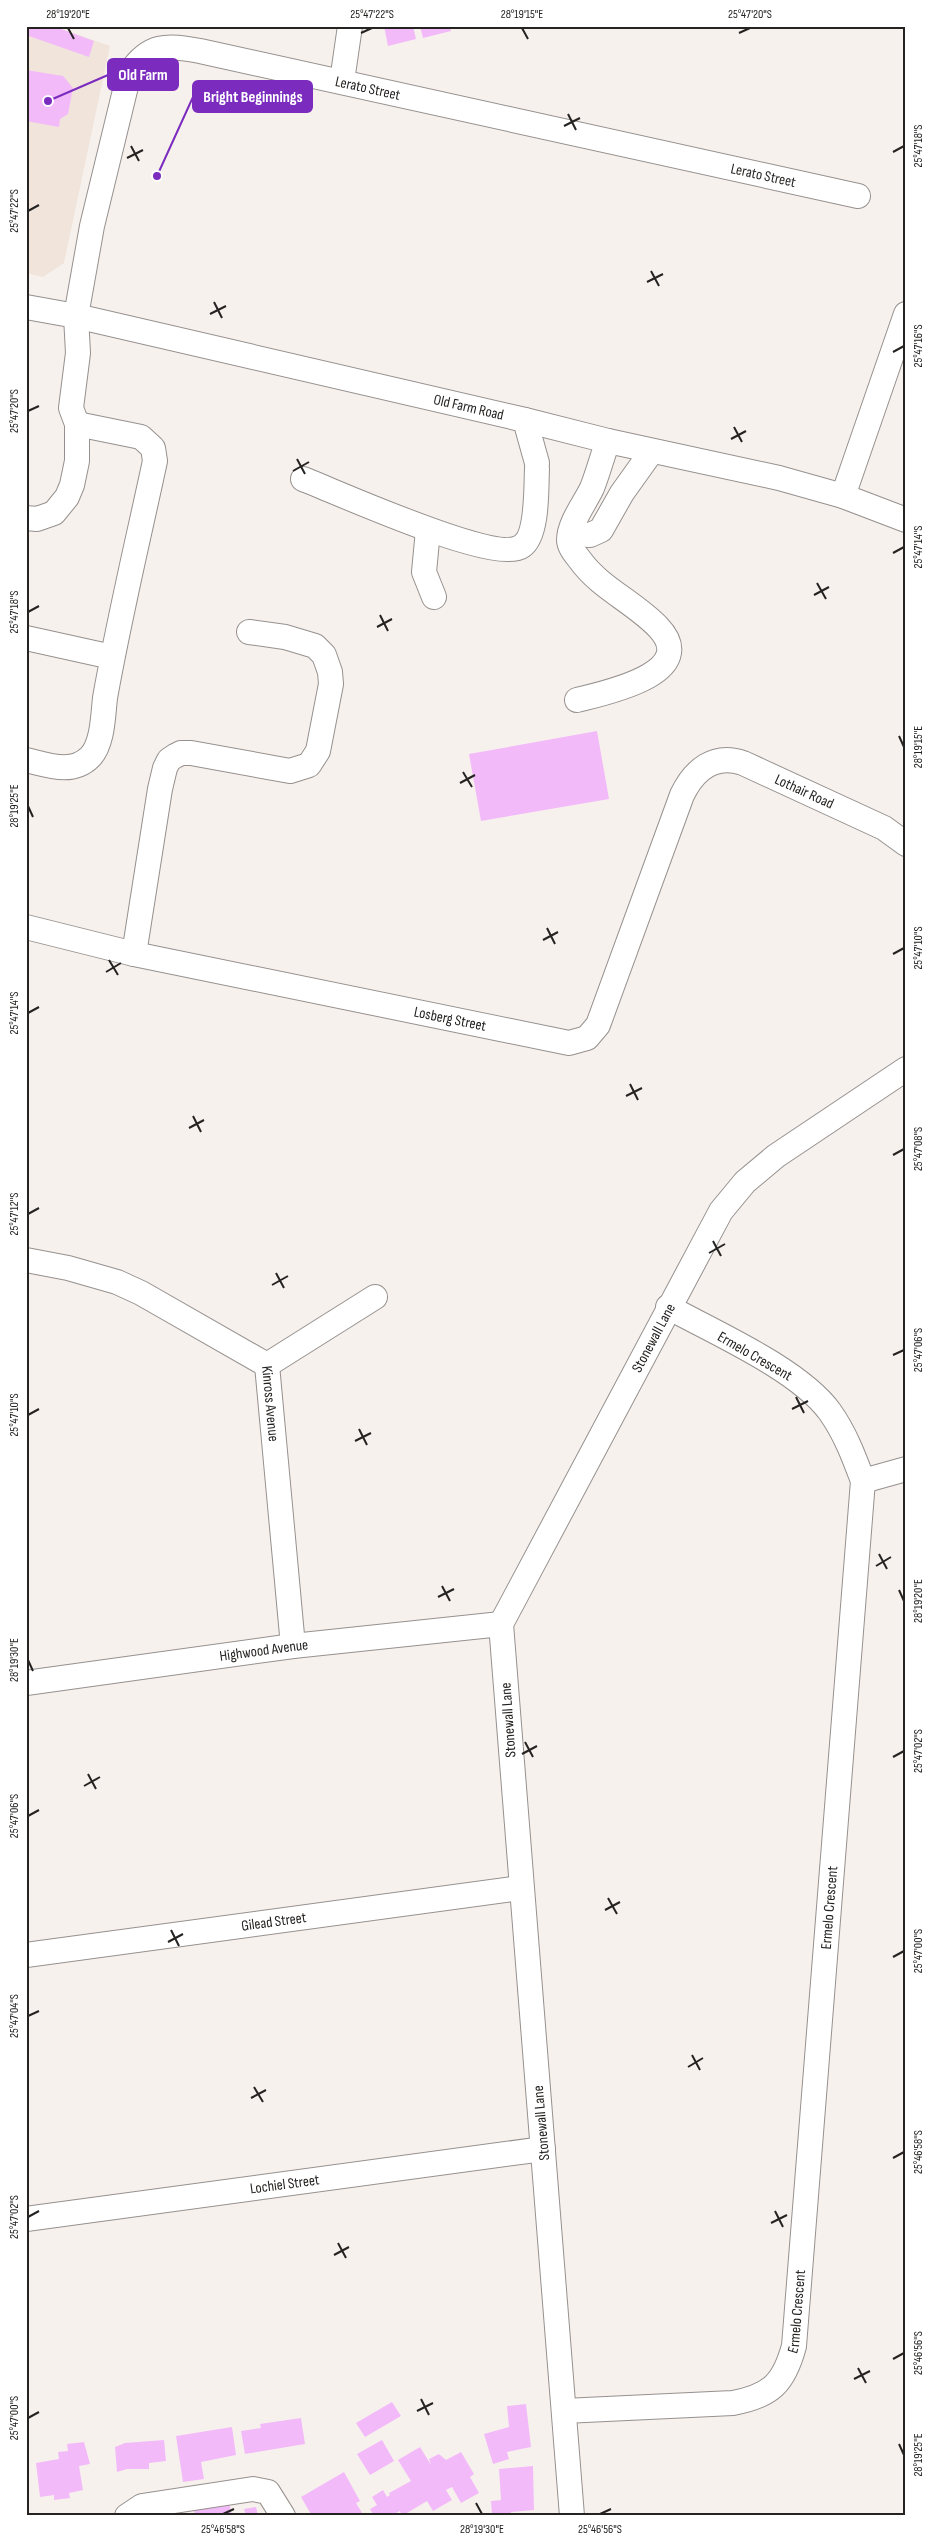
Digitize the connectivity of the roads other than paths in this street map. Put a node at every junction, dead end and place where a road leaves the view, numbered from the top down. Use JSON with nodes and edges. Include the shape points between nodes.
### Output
{"nodes":[{"id":1,"x":350,"y":26,"type":"edge"},
{"id":2,"x":342,"y":81,"type":"junction"},
{"id":3,"x":858,"y":196,"type":"dead end"},
{"id":4,"x":26,"y":307,"type":"edge"},
{"id":5,"x":906,"y":314,"type":"edge"},
{"id":6,"x":76,"y":316,"type":"junction"},
{"id":7,"x":525,"y":420,"type":"junction"},
{"id":8,"x":77,"y":424,"type":"junction"},
{"id":9,"x":565,"y":431,"type":"junction"},
{"id":10,"x":608,"y":441,"type":"junction"},
{"id":11,"x":652,"y":451,"type":"junction"},
{"id":12,"x":536,"y":469,"type":"dead end"},
{"id":13,"x":303,"y":479,"type":"dead end"},
{"id":14,"x":843,"y":496,"type":"junction"},
{"id":15,"x":26,"y":518,"type":"edge"},
{"id":16,"x":906,"y":520,"type":"edge"},
{"id":17,"x":428,"y":530,"type":"junction"},
{"id":18,"x":570,"y":534,"type":"junction"},
{"id":19,"x":434,"y":597,"type":"dead end"},
{"id":20,"x":249,"y":632,"type":"dead end"},
{"id":21,"x":26,"y":638,"type":"edge"},
{"id":22,"x":112,"y":657,"type":"junction"},
{"id":23,"x":577,"y":700,"type":"dead end"},
{"id":24,"x":26,"y":760,"type":"edge"},
{"id":25,"x":700,"y":769,"type":"joint"},
{"id":26,"x":906,"y":844,"type":"edge"},
{"id":27,"x":26,"y":927,"type":"edge"},
{"id":28,"x":134,"y":954,"type":"junction"},
{"id":29,"x":906,"y":1068,"type":"edge"},
{"id":30,"x":26,"y":1260,"type":"edge"},
{"id":31,"x":375,"y":1297,"type":"dead end"},
{"id":32,"x":668,"y":1307,"type":"junction"},
{"id":33,"x":267,"y":1365,"type":"junction"},
{"id":34,"x":906,"y":1468,"type":"edge"},
{"id":35,"x":863,"y":1481,"type":"junction"},
{"id":36,"x":501,"y":1624,"type":"junction"},
{"id":37,"x":293,"y":1646,"type":"junction"},
{"id":38,"x":26,"y":1683,"type":"edge"},
{"id":39,"x":520,"y":1888,"type":"junction"},
{"id":40,"x":26,"y":1955,"type":"edge"},
{"id":41,"x":543,"y":2149,"type":"junction"},
{"id":42,"x":26,"y":2219,"type":"edge"},
{"id":43,"x":564,"y":2411,"type":"junction"},
{"id":44,"x":127,"y":2516,"type":"edge"},
{"id":45,"x":283,"y":2516,"type":"edge"},
{"id":46,"x":572,"y":2516,"type":"edge"}],
"edges":[{"from":1,"to":2,"type":"street"},
{"from":2,"to":3,"type":"street","name":"Lerato Street"},
{"from":2,"to":6,"type":"street","name":"Lerato Street","via":[[178,47],[150,51],[138,60],[129,74],[123,94],[92,226]]},
{"from":4,"to":6,"type":"street","name":"Old Farm Road"},
{"from":5,"to":14,"type":"street"},
{"from":6,"to":7,"type":"street","name":"Old Farm Road"},
{"from":6,"to":8,"type":"street","name":"Lerato Street","via":[[78,353],[72,408]]},
{"from":7,"to":9,"type":"street","name":"Old Farm Road"},
{"from":7,"to":9,"type":"street","via":[[537,463]]},
{"from":8,"to":15,"type":"street","name":"Lerato Street","via":[[77,462],[67,497],[54,513]]},
{"from":8,"to":22,"type":"street","via":[[141,437],[150,443],[155,454]]},
{"from":9,"to":10,"type":"street","name":"Old Farm Road"},
{"from":10,"to":11,"type":"street","name":"Old Farm Road"},
{"from":10,"to":18,"type":"street","via":[[592,487]]},
{"from":11,"to":14,"type":"street","name":"Old Farm Road","via":[[779,478]]},
{"from":11,"to":18,"type":"street","via":[[622,492],[601,530],[590,535]]},
{"from":12,"to":17,"type":"street","via":[[531,532],[520,547],[498,550]]},
{"from":13,"to":17,"type":"street"},
{"from":14,"to":16,"type":"street","name":"Old Farm Road"},
{"from":17,"to":19,"type":"street","via":[[424,572]]},
{"from":18,"to":23,"type":"street","via":[[570,544],[588,570],[657,626],[666,638],[669,652],[651,675],[631,686]]},
{"from":20,"to":28,"type":"street","via":[[285,637],[315,646],[324,655],[331,684],[318,751],[309,765],[290,771],[192,753],[181,753],[169,760],[160,789]]},
{"from":21,"to":22,"type":"street"},
{"from":22,"to":24,"type":"street","via":[[100,731],[92,755],[70,768]]},
{"from":25,"to":26,"type":"street","name":"Lothair Road","via":[[719,760],[743,763],[884,828]]},
{"from":25,"to":28,"type":"street","name":"Losberg Street","via":[[688,781],[682,795],[598,1025],[586,1038],[577,1042],[560,1042]]},
{"from":27,"to":28,"type":"street","name":"Losberg Street"},
{"from":29,"to":32,"type":"street","name":"Stonewall Lane","via":[[776,1156],[745,1182],[721,1211]]},
{"from":30,"to":33,"type":"street","name":"Kinross Avenue","via":[[117,1282]]},
{"from":31,"to":33,"type":"street"},
{"from":32,"to":35,"type":"street","name":"Ermelo Crescent","via":[[800,1382],[830,1412]]},
{"from":32,"to":36,"type":"street","name":"Stonewall Lane"},
{"from":33,"to":37,"type":"street","name":"Kinross Avenue"},
{"from":34,"to":35,"type":"street"},
{"from":35,"to":43,"type":"street","name":"Ermelo Crescent","via":[[794,2346],[789,2364],[782,2378],[768,2392],[733,2404]]},
{"from":36,"to":37,"type":"street","name":"Highwood Avenue"},
{"from":36,"to":39,"type":"street","name":"Stonewall Lane"},
{"from":37,"to":38,"type":"street","name":"Highwood Avenue"},
{"from":39,"to":40,"type":"street","name":"Gilead Street"},
{"from":39,"to":41,"type":"street","name":"Stonewall Lane"},
{"from":41,"to":42,"type":"street","name":"Lochiel Street"},
{"from":41,"to":43,"type":"street","name":"Stonewall Lane"},
{"from":43,"to":46,"type":"street","name":"Stonewall Lane"},
{"from":44,"to":45,"type":"street","via":[[142,2506],[253,2488],[268,2492]]}]}
